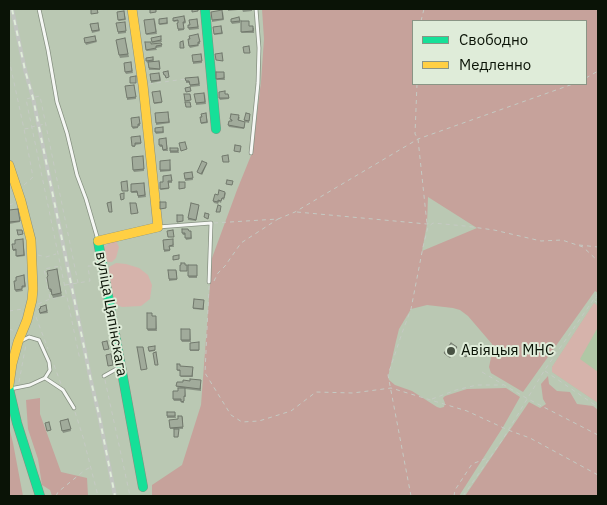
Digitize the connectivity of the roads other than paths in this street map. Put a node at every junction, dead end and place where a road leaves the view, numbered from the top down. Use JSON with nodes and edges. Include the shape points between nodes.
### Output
{"nodes":[{"id":1,"x":39,"y":9,"type":"edge"},
{"id":2,"x":132,"y":9,"type":"edge"},
{"id":3,"x":205,"y":9,"type":"edge"},
{"id":4,"x":256,"y":9,"type":"edge"},
{"id":5,"x":216,"y":129,"type":"dead end"},
{"id":6,"x":251,"y":153,"type":"dead end"},
{"id":7,"x":9,"y":164,"type":"edge"},
{"id":8,"x":158,"y":227,"type":"junction"},
{"id":9,"x":98,"y":241,"type":"junction"},
{"id":10,"x":209,"y":282,"type":"road end"},
{"id":11,"x":18,"y":342,"type":"junction"},
{"id":12,"x":121,"y":366,"type":"junction"},
{"id":13,"x":104,"y":376,"type":"road end"},
{"id":14,"x":45,"y":378,"type":"junction"},
{"id":15,"x":14,"y":388,"type":"edge"},
{"id":16,"x":74,"y":408,"type":"road end"},
{"id":17,"x":143,"y":487,"type":"dead end"},
{"id":18,"x":40,"y":496,"type":"edge"}],
"edges":[{"from":1,"to":9,"type":"lane","via":[[57,102]]},
{"from":2,"to":8,"type":"street","via":[[144,85]]},
{"from":3,"to":5,"type":"street"},
{"from":4,"to":6,"type":"lane","via":[[258,83]]},
{"from":7,"to":11,"type":"street","via":[[30,234],[32,254],[32,300]]},
{"from":8,"to":9,"type":"street","name":"вуліца Цяпінскага"},
{"from":8,"to":10,"type":"lane","via":[[211,224]]},
{"from":9,"to":12,"type":"street","name":"вуліца Цяпінскага"},
{"from":11,"to":14,"type":"lane","via":[[28,338],[39,340],[49,362],[50,370]]},
{"from":11,"to":15,"type":"street","via":[[12,364]]},
{"from":12,"to":13,"type":"lane"},
{"from":12,"to":17,"type":"street","name":"вуліца Цяпінскага"},
{"from":14,"to":15,"type":"lane"},
{"from":14,"to":16,"type":"lane","via":[[63,390]]},
{"from":15,"to":18,"type":"street","via":[[17,422]]}]}
